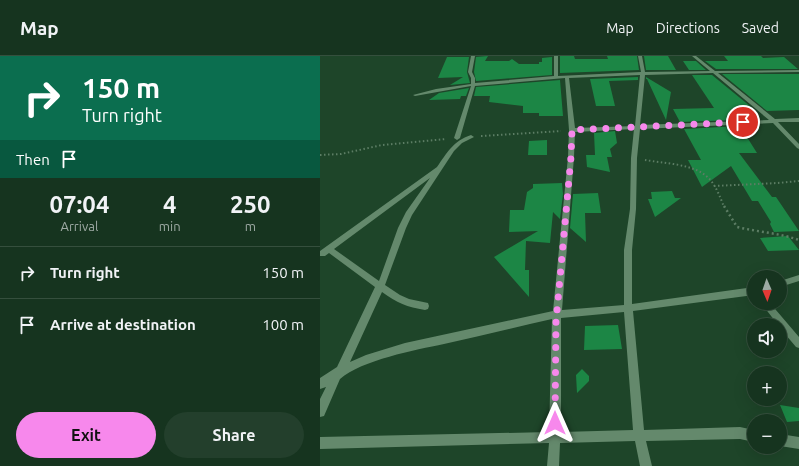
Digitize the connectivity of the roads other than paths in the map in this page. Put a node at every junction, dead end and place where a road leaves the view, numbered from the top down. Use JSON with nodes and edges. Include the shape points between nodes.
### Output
{"nodes":[{"id":1,"x":473,"y":56,"type":"edge"},
{"id":2,"x":556,"y":56,"type":"edge"},
{"id":3,"x":640,"y":56,"type":"edge"},
{"id":4,"x":694,"y":56,"type":"edge"},
{"id":5,"x":799,"y":71,"type":"edge"},
{"id":6,"x":714,"y":72,"type":"junction"},
{"id":7,"x":643,"y":73,"type":"junction"},
{"id":8,"x":567,"y":76,"type":"junction"},
{"id":9,"x":556,"y":77,"type":"junction"},
{"id":10,"x":473,"y":84,"type":"junction"},
{"id":11,"x":415,"y":95,"type":"dead end"},
{"id":12,"x":773,"y":120,"type":"junction"},
{"id":13,"x":799,"y":120,"type":"edge"},
{"id":14,"x":638,"y":127,"type":"junction"},
{"id":15,"x":572,"y":130,"type":"junction"},
{"id":16,"x":471,"y":137,"type":"dead end"},
{"id":17,"x":457,"y":138,"type":"dead end"},
{"id":18,"x":799,"y":147,"type":"edge"},
{"id":19,"x":441,"y":167,"type":"junction"},
{"id":20,"x":799,"y":278,"type":"edge"},
{"id":21,"x":787,"y":282,"type":"edge"},
{"id":22,"x":381,"y":286,"type":"junction"},
{"id":23,"x":747,"y":292,"type":"edge"},
{"id":24,"x":425,"y":306,"type":"dead end"},
{"id":25,"x":628,"y":308,"type":"junction"},
{"id":26,"x":771,"y":310,"type":"edge"},
{"id":27,"x":557,"y":314,"type":"junction"},
{"id":28,"x":799,"y":344,"type":"edge"},
{"id":29,"x":339,"y":373,"type":"junction"},
{"id":30,"x":320,"y":384,"type":"edge"},
{"id":31,"x":320,"y":412,"type":"edge"},
{"id":32,"x":747,"y":434,"type":"edge"},
{"id":33,"x":639,"y":436,"type":"junction"},
{"id":34,"x":555,"y":438,"type":"junction"},
{"id":35,"x":787,"y":441,"type":"edge"},
{"id":36,"x":320,"y":442,"type":"edge"},
{"id":37,"x":799,"y":443,"type":"edge"},
{"id":38,"x":553,"y":466,"type":"edge"},
{"id":39,"x":646,"y":466,"type":"edge"}],
"edges":[{"from":1,"to":10,"type":"street","via":[[470,72]]},
{"from":2,"to":9,"type":"street"},
{"from":3,"to":7,"type":"street"},
{"from":4,"to":6,"type":"street"},
{"from":5,"to":6,"type":"street"},
{"from":6,"to":7,"type":"street"},
{"from":6,"to":12,"type":"street"},
{"from":7,"to":8,"type":"street"},
{"from":7,"to":14,"type":"street"},
{"from":8,"to":9,"type":"street"},
{"from":8,"to":15,"type":"street"},
{"from":9,"to":10,"type":"street"},
{"from":10,"to":11,"type":"street"},
{"from":10,"to":17,"type":"street"},
{"from":12,"to":13,"type":"street"},
{"from":12,"to":14,"type":"street"},
{"from":12,"to":18,"type":"street"},
{"from":14,"to":15,"type":"street"},
{"from":14,"to":25,"type":"street","via":[[628,250]]},
{"from":15,"to":27,"type":"street"},
{"from":16,"to":19,"type":"street","via":[[460,142]]},
{"from":19,"to":22,"type":"street","via":[[409,214]]},
{"from":19,"to":22,"type":"street","via":[[326,251]]},
{"from":20,"to":21,"type":"street"},
{"from":22,"to":24,"type":"street","via":[[397,298]]},
{"from":22,"to":29,"type":"street"},
{"from":23,"to":25,"type":"street"},
{"from":25,"to":27,"type":"street"},
{"from":25,"to":33,"type":"street"},
{"from":26,"to":28,"type":"street"},
{"from":27,"to":29,"type":"street","via":[[405,348],[366,360]]},
{"from":27,"to":34,"type":"street"},
{"from":29,"to":30,"type":"street"},
{"from":29,"to":31,"type":"street"},
{"from":32,"to":33,"type":"street"},
{"from":33,"to":34,"type":"street"},
{"from":33,"to":39,"type":"street"},
{"from":34,"to":36,"type":"street"},
{"from":34,"to":38,"type":"street"},
{"from":35,"to":37,"type":"street"}]}
